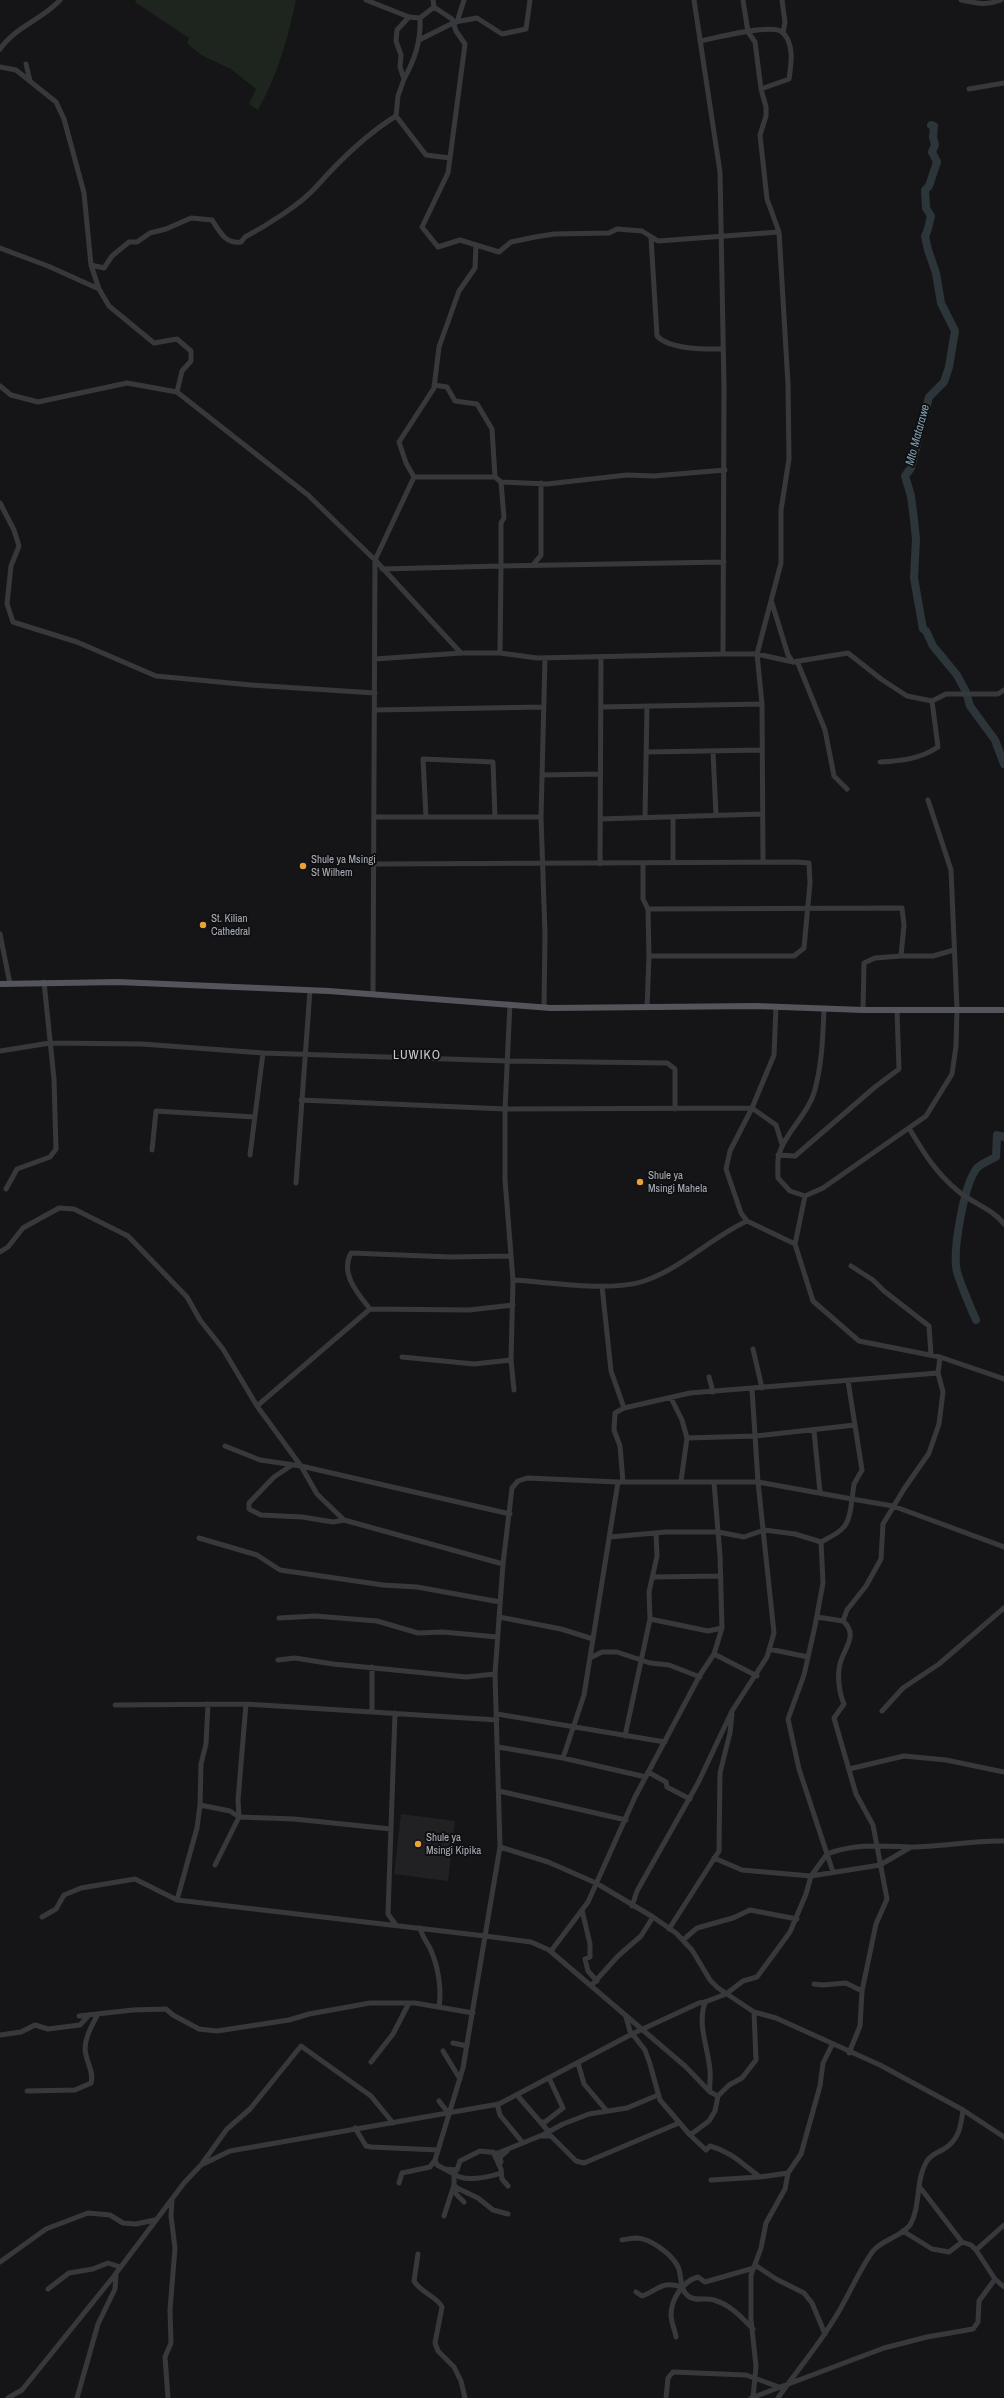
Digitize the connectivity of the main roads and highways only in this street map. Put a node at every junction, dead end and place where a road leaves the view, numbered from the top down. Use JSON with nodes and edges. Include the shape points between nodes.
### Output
{"nodes":[{"id":1,"x":0,"y":984,"type":"edge"},
{"id":2,"x":1004,"y":1010,"type":"edge"}],
"edges":[{"from":1,"to":2,"type":"main road","via":[[118,982],[310,990],[544,1007],[776,1006],[863,1010]]}]}
